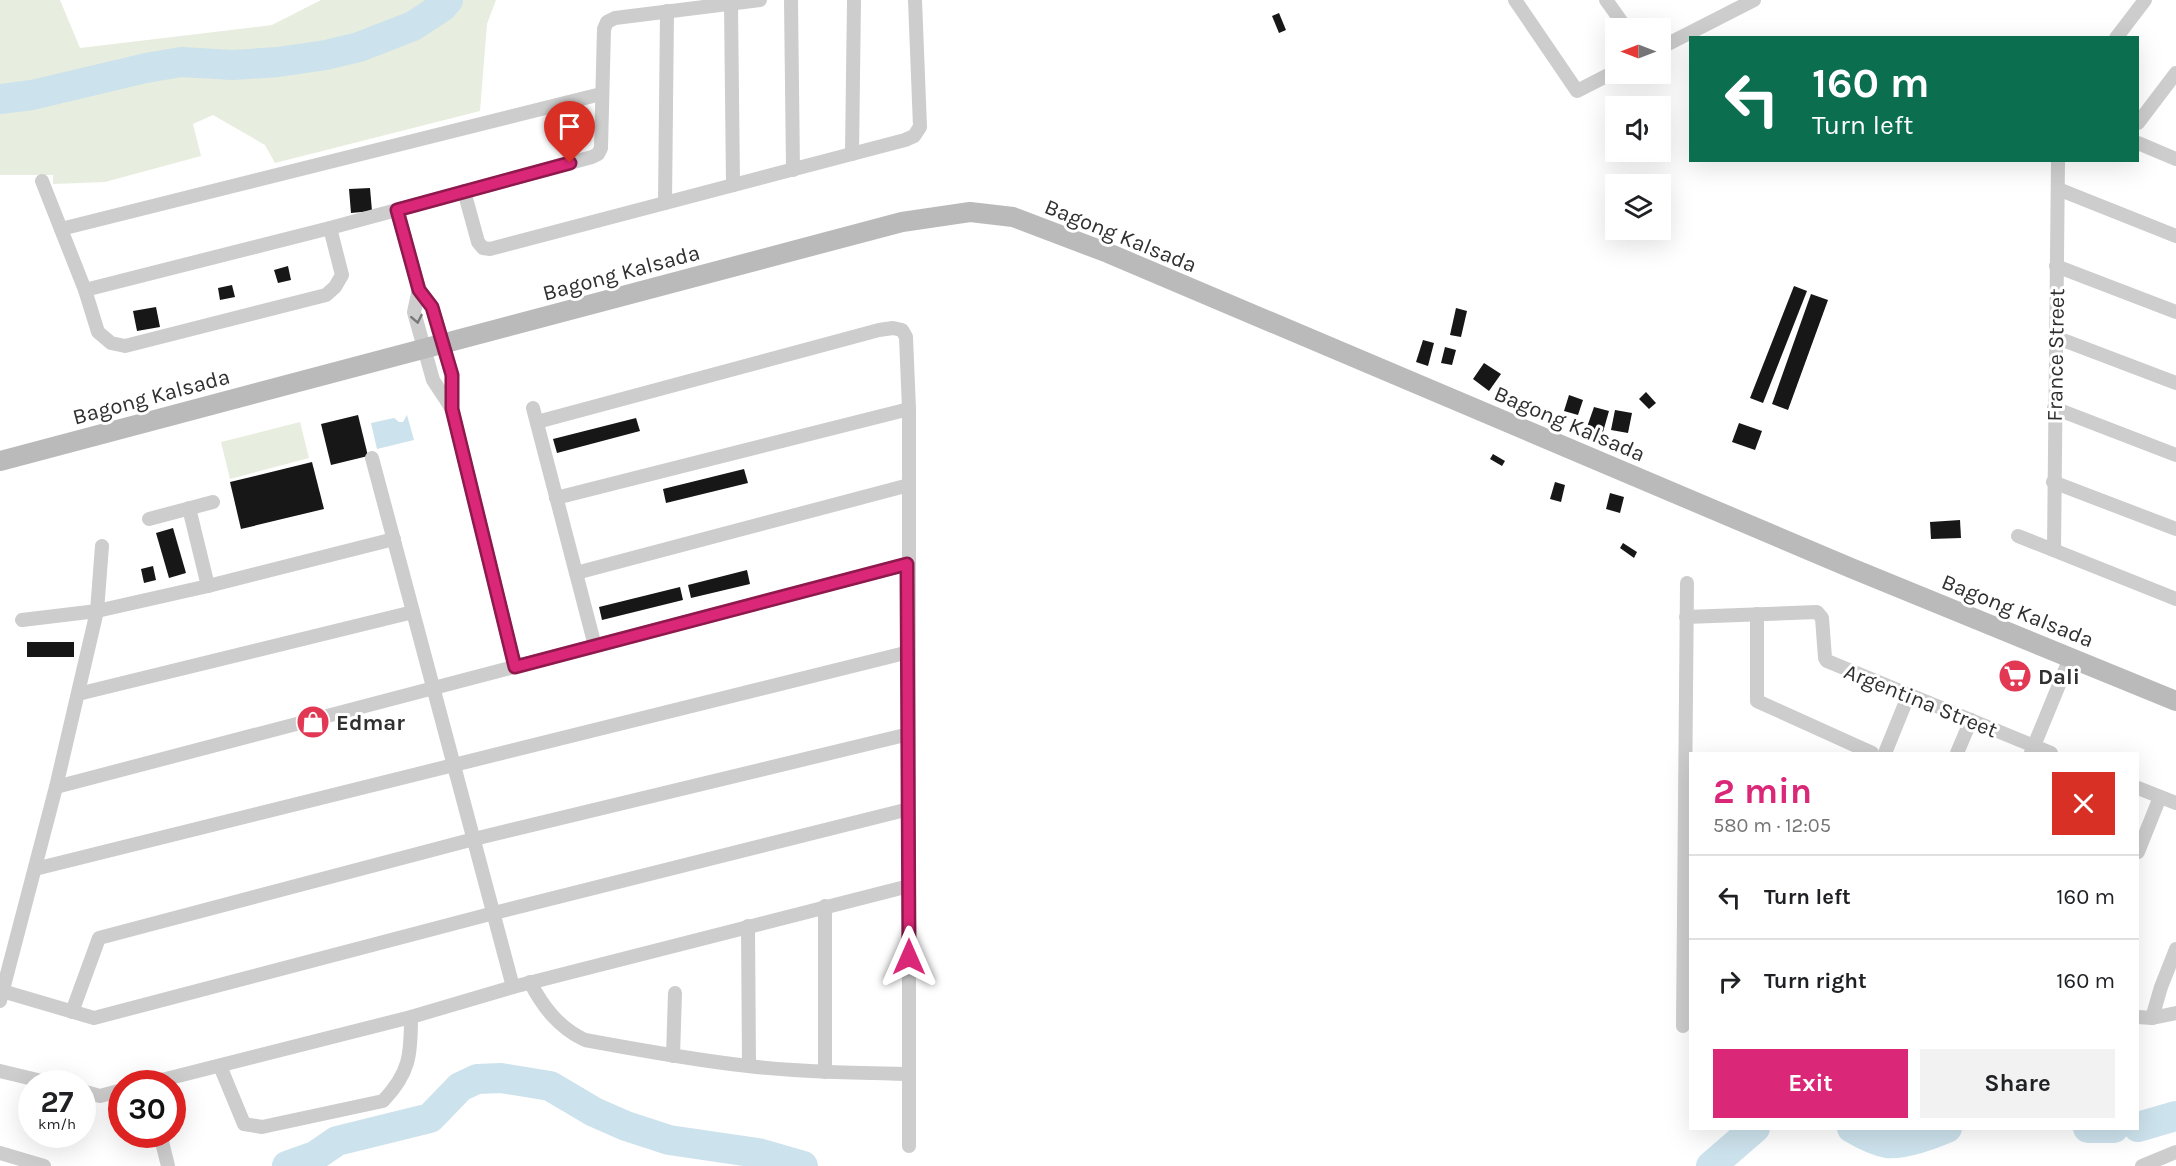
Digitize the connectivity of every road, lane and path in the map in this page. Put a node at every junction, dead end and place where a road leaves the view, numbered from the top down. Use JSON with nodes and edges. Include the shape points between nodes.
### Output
{"nodes":[{"id":1,"x":760,"y":0,"type":"edge"},
{"id":2,"x":791,"y":0,"type":"edge"},
{"id":3,"x":854,"y":0,"type":"edge"},
{"id":4,"x":915,"y":0,"type":"edge"},
{"id":5,"x":1515,"y":0,"type":"edge"},
{"id":6,"x":1606,"y":0,"type":"edge"},
{"id":7,"x":1754,"y":0,"type":"edge"},
{"id":8,"x":2145,"y":0,"type":"edge"},
{"id":9,"x":730,"y":4,"type":"junction"},
{"id":10,"x":667,"y":11,"type":"junction"},
{"id":11,"x":1619,"y":18,"type":"edge"},
{"id":12,"x":2118,"y":36,"type":"edge"},
{"id":13,"x":1671,"y":42,"type":"edge"},
{"id":14,"x":2176,"y":73,"type":"edge"},
{"id":15,"x":1605,"y":77,"type":"edge"},
{"id":16,"x":601,"y":94,"type":"junction"},
{"id":17,"x":2139,"y":122,"type":"edge"},
{"id":18,"x":2139,"y":144,"type":"edge"},
{"id":19,"x":852,"y":154,"type":"junction"},
{"id":20,"x":2176,"y":159,"type":"edge"},
{"id":21,"x":2058,"y":162,"type":"edge"},
{"id":22,"x":794,"y":170,"type":"junction"},
{"id":23,"x":42,"y":181,"type":"dead end"},
{"id":24,"x":733,"y":185,"type":"junction"},
{"id":25,"x":2058,"y":189,"type":"junction"},
{"id":26,"x":464,"y":191,"type":"junction"},
{"id":27,"x":665,"y":203,"type":"junction"},
{"id":28,"x":397,"y":210,"type":"junction"},
{"id":29,"x":330,"y":228,"type":"junction"},
{"id":30,"x":61,"y":229,"type":"junction"},
{"id":31,"x":2176,"y":236,"type":"edge"},
{"id":32,"x":2056,"y":266,"type":"junction"},
{"id":33,"x":85,"y":290,"type":"junction"},
{"id":34,"x":2176,"y":312,"type":"edge"},
{"id":35,"x":2055,"y":337,"type":"junction"},
{"id":36,"x":433,"y":346,"type":"junction"},
{"id":37,"x":2176,"y":383,"type":"edge"},
{"id":38,"x":533,"y":408,"type":"dead end"},
{"id":39,"x":2054,"y":408,"type":"junction"},
{"id":40,"x":909,"y":409,"type":"junction"},
{"id":41,"x":537,"y":422,"type":"junction"},
{"id":42,"x":2176,"y":455,"type":"edge"},
{"id":43,"x":372,"y":458,"type":"dead end"},
{"id":44,"x":0,"y":461,"type":"edge"},
{"id":45,"x":2053,"y":482,"type":"junction"},
{"id":46,"x":909,"y":485,"type":"junction"},
{"id":47,"x":556,"y":498,"type":"junction"},
{"id":48,"x":213,"y":502,"type":"dead end"},
{"id":49,"x":189,"y":508,"type":"junction"},
{"id":50,"x":149,"y":519,"type":"dead end"},
{"id":51,"x":2176,"y":529,"type":"edge"},
{"id":52,"x":2018,"y":536,"type":"dead end"},
{"id":53,"x":394,"y":539,"type":"junction"},
{"id":54,"x":102,"y":546,"type":"dead end"},
{"id":55,"x":2054,"y":550,"type":"junction"},
{"id":56,"x":907,"y":564,"type":"junction"},
{"id":57,"x":576,"y":573,"type":"junction"},
{"id":58,"x":1687,"y":583,"type":"dead end"},
{"id":59,"x":208,"y":586,"type":"junction"},
{"id":60,"x":2176,"y":598,"type":"edge"},
{"id":61,"x":97,"y":611,"type":"junction"},
{"id":62,"x":413,"y":612,"type":"junction"},
{"id":63,"x":1757,"y":614,"type":"junction"},
{"id":64,"x":1686,"y":617,"type":"junction"},
{"id":65,"x":22,"y":620,"type":"dead end"},
{"id":66,"x":595,"y":646,"type":"junction"},
{"id":67,"x":909,"y":652,"type":"junction"},
{"id":68,"x":2070,"y":658,"type":"junction"},
{"id":69,"x":515,"y":667,"type":"junction"},
{"id":70,"x":434,"y":688,"type":"junction"},
{"id":71,"x":78,"y":694,"type":"junction"},
{"id":72,"x":1909,"y":694,"type":"junction"},
{"id":73,"x":2176,"y":701,"type":"edge"},
{"id":74,"x":1971,"y":720,"type":"junction"},
{"id":75,"x":909,"y":734,"type":"junction"},
{"id":76,"x":1686,"y":748,"type":"junction"},
{"id":77,"x":2032,"y":750,"type":"edge"},
{"id":78,"x":1696,"y":752,"type":"edge"},
{"id":79,"x":1870,"y":752,"type":"edge"},
{"id":80,"x":1885,"y":752,"type":"edge"},
{"id":81,"x":1957,"y":752,"type":"edge"},
{"id":82,"x":454,"y":765,"type":"junction"},
{"id":83,"x":56,"y":787,"type":"junction"},
{"id":84,"x":2139,"y":788,"type":"edge"},
{"id":85,"x":2160,"y":797,"type":"junction"},
{"id":86,"x":2176,"y":803,"type":"edge"},
{"id":87,"x":909,"y":809,"type":"junction"},
{"id":88,"x":474,"y":839,"type":"junction"},
{"id":89,"x":2139,"y":850,"type":"edge"},
{"id":90,"x":35,"y":869,"type":"junction"},
{"id":91,"x":909,"y":886,"type":"junction"},
{"id":92,"x":1688,"y":900,"type":"edge"},
{"id":93,"x":825,"y":906,"type":"junction"},
{"id":94,"x":494,"y":913,"type":"junction"},
{"id":95,"x":748,"y":926,"type":"junction"},
{"id":96,"x":2176,"y":949,"type":"edge"},
{"id":97,"x":1687,"y":970,"type":"edge"},
{"id":98,"x":530,"y":982,"type":"junction"},
{"id":99,"x":513,"y":987,"type":"junction"},
{"id":100,"x":675,"y":993,"type":"dead end"},
{"id":101,"x":1,"y":996,"type":"edge"},
{"id":102,"x":72,"y":1012,"type":"junction"},
{"id":103,"x":2176,"y":1013,"type":"edge"},
{"id":104,"x":411,"y":1017,"type":"junction"},
{"id":105,"x":2145,"y":1018,"type":"edge"},
{"id":106,"x":1683,"y":1026,"type":"dead end"},
{"id":107,"x":673,"y":1056,"type":"junction"},
{"id":108,"x":220,"y":1066,"type":"junction"},
{"id":109,"x":749,"y":1066,"type":"junction"},
{"id":110,"x":0,"y":1071,"type":"edge"},
{"id":111,"x":825,"y":1072,"type":"junction"},
{"id":112,"x":186,"y":1074,"type":"edge"},
{"id":113,"x":909,"y":1074,"type":"junction"},
{"id":114,"x":18,"y":1075,"type":"edge"},
{"id":115,"x":909,"y":1146,"type":"dead end"},
{"id":116,"x":164,"y":1148,"type":"edge"},
{"id":117,"x":2176,"y":1152,"type":"edge"},
{"id":118,"x":0,"y":1153,"type":"edge"},
{"id":119,"x":44,"y":1166,"type":"edge"},
{"id":120,"x":168,"y":1166,"type":"edge"},
{"id":121,"x":2142,"y":1166,"type":"edge"}],
"edges":[{"from":1,"to":9,"type":"street"},
{"from":2,"to":22,"type":"street"},
{"from":3,"to":19,"type":"street"},
{"from":4,"to":19,"type":"street","via":[[920,127],[905,140]]},
{"from":5,"to":15,"type":"street","via":[[1577,91]]},
{"from":6,"to":11,"type":"street"},
{"from":7,"to":13,"type":"street"},
{"from":8,"to":12,"type":"street"},
{"from":9,"to":10,"type":"street"},
{"from":9,"to":24,"type":"street"},
{"from":10,"to":16,"type":"street","via":[[607,22]]},
{"from":10,"to":27,"type":"street"},
{"from":14,"to":17,"type":"street"},
{"from":16,"to":26,"type":"street","via":[[601,148],[592,157]]},
{"from":16,"to":30,"type":"street"},
{"from":18,"to":20,"type":"street"},
{"from":19,"to":22,"type":"street"},
{"from":21,"to":25,"type":"street","name":"France Street"},
{"from":22,"to":24,"type":"street"},
{"from":23,"to":30,"type":"street"},
{"from":24,"to":27,"type":"street"},
{"from":25,"to":31,"type":"street"},
{"from":25,"to":32,"type":"street","name":"France Street"},
{"from":26,"to":27,"type":"street","via":[[478,242],[490,249]]},
{"from":26,"to":28,"type":"street"},
{"from":28,"to":29,"type":"street"},
{"from":28,"to":36,"type":"street","via":[[419,290],[432,307]]},
{"from":29,"to":33,"type":"street"},
{"from":29,"to":33,"type":"street","via":[[342,274],[326,295],[315,298],[125,346],[111,343],[98,332]]},
{"from":30,"to":33,"type":"street"},
{"from":32,"to":34,"type":"street"},
{"from":32,"to":35,"type":"street","name":"France Street"},
{"from":35,"to":37,"type":"street"},
{"from":35,"to":39,"type":"street","name":"France Street"},
{"from":36,"to":44,"type":"street","name":"Bagong Kalsada"},
{"from":36,"to":68,"type":"street","name":"Bagong Kalsada","via":[[902,222],[970,212],[1012,217],[1108,253]]},
{"from":36,"to":69,"type":"street","via":[[452,375],[452,409]]},
{"from":38,"to":41,"type":"street"},
{"from":39,"to":42,"type":"street"},
{"from":39,"to":45,"type":"street","name":"France Street"},
{"from":40,"to":41,"type":"street","via":[[906,337],[902,330],[893,328]]},
{"from":40,"to":46,"type":"street"},
{"from":40,"to":47,"type":"street"},
{"from":41,"to":47,"type":"street"},
{"from":43,"to":53,"type":"street"},
{"from":45,"to":51,"type":"street"},
{"from":45,"to":55,"type":"street","name":"France Street"},
{"from":46,"to":56,"type":"street"},
{"from":46,"to":57,"type":"street"},
{"from":47,"to":57,"type":"street"},
{"from":48,"to":49,"type":"street"},
{"from":49,"to":50,"type":"street"},
{"from":49,"to":59,"type":"street"},
{"from":52,"to":55,"type":"street"},
{"from":53,"to":59,"type":"street"},
{"from":53,"to":62,"type":"street"},
{"from":54,"to":61,"type":"street"},
{"from":55,"to":60,"type":"street"},
{"from":56,"to":66,"type":"street"},
{"from":56,"to":67,"type":"street"},
{"from":57,"to":66,"type":"street"},
{"from":58,"to":64,"type":"street"},
{"from":59,"to":61,"type":"street"},
{"from":61,"to":65,"type":"street"},
{"from":61,"to":71,"type":"street"},
{"from":62,"to":70,"type":"street"},
{"from":62,"to":71,"type":"street"},
{"from":63,"to":64,"type":"street","name":"Argentina Street"},
{"from":63,"to":72,"type":"street","name":"Argentina Street","via":[[1817,612],[1822,618],[1827,661]]},
{"from":63,"to":79,"type":"street","via":[[1757,701]]},
{"from":64,"to":76,"type":"street"},
{"from":66,"to":69,"type":"street"},
{"from":67,"to":75,"type":"street"},
{"from":67,"to":82,"type":"street"},
{"from":68,"to":73,"type":"street","name":"Bagong Kalsada"},
{"from":68,"to":77,"type":"street"},
{"from":69,"to":70,"type":"street"},
{"from":70,"to":82,"type":"street"},
{"from":70,"to":83,"type":"street"},
{"from":71,"to":83,"type":"street"},
{"from":72,"to":74,"type":"street","name":"Argentina Street"},
{"from":72,"to":80,"type":"street"},
{"from":74,"to":77,"type":"street","name":"Argentina Street"},
{"from":74,"to":81,"type":"street"},
{"from":75,"to":87,"type":"street"},
{"from":75,"to":88,"type":"street"},
{"from":76,"to":78,"type":"street"},
{"from":76,"to":92,"type":"street"},
{"from":82,"to":88,"type":"street"},
{"from":82,"to":90,"type":"street"},
{"from":83,"to":90,"type":"street"},
{"from":84,"to":85,"type":"street"},
{"from":85,"to":86,"type":"street"},
{"from":85,"to":89,"type":"street"},
{"from":87,"to":91,"type":"street"},
{"from":87,"to":94,"type":"street"},
{"from":88,"to":94,"type":"street"},
{"from":88,"to":102,"type":"street","via":[[99,938]]},
{"from":90,"to":101,"type":"street"},
{"from":91,"to":93,"type":"street"},
{"from":91,"to":113,"type":"street"},
{"from":92,"to":97,"type":"street"},
{"from":93,"to":95,"type":"street"},
{"from":93,"to":111,"type":"street"},
{"from":94,"to":99,"type":"street"},
{"from":94,"to":102,"type":"street","via":[[94,1018]]},
{"from":95,"to":98,"type":"street"},
{"from":95,"to":109,"type":"street"},
{"from":96,"to":105,"type":"street"},
{"from":97,"to":106,"type":"street"},
{"from":98,"to":99,"type":"street"},
{"from":98,"to":107,"type":"street","via":[[542,1006],[573,1034],[585,1040]]},
{"from":99,"to":104,"type":"street"},
{"from":100,"to":107,"type":"street"},
{"from":101,"to":102,"type":"street"},
{"from":103,"to":105,"type":"street"},
{"from":104,"to":108,"type":"street"},
{"from":104,"to":108,"type":"street","via":[[411,1050],[405,1069],[383,1101],[262,1127],[244,1124]]},
{"from":107,"to":109,"type":"street"},
{"from":108,"to":112,"type":"street"},
{"from":109,"to":111,"type":"street"},
{"from":110,"to":114,"type":"street"},
{"from":111,"to":113,"type":"street"},
{"from":113,"to":115,"type":"street"},
{"from":116,"to":120,"type":"street"},
{"from":117,"to":121,"type":"street"},
{"from":118,"to":119,"type":"street"}]}
